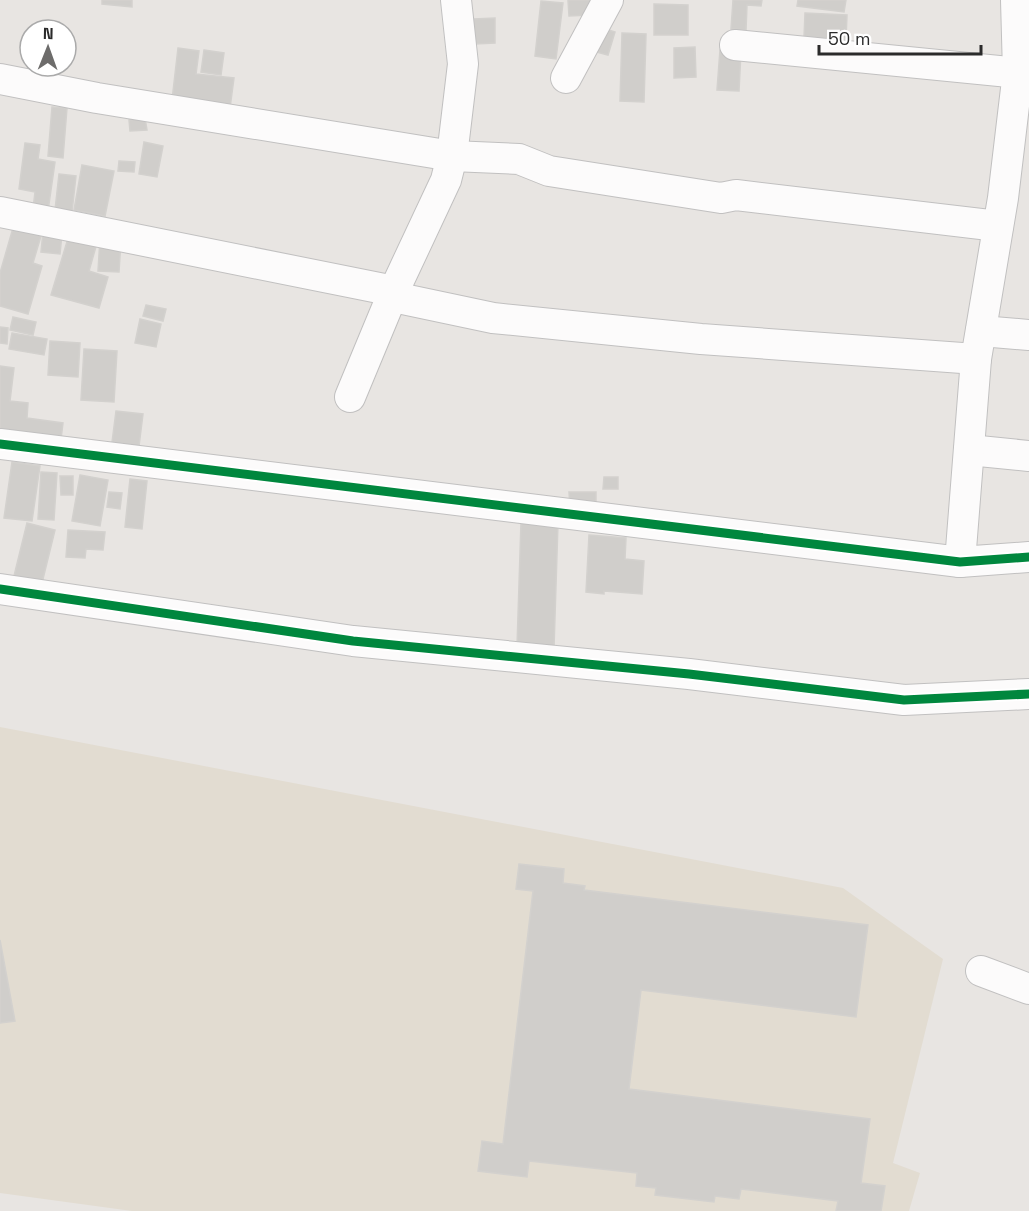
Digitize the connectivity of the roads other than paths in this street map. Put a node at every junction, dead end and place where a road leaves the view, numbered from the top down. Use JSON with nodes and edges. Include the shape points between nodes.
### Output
{"nodes":[{"id":1,"x":456,"y":0,"type":"edge"},
{"id":2,"x":608,"y":0,"type":"edge"},
{"id":3,"x":1016,"y":0,"type":"edge"},
{"id":4,"x":735,"y":45,"type":"dead end"},
{"id":5,"x":1023,"y":73,"type":"edge"},
{"id":6,"x":566,"y":78,"type":"dead end"},
{"id":7,"x":0,"y":79,"type":"edge"},
{"id":8,"x":452,"y":156,"type":"junction"},
{"id":9,"x":2,"y":218,"type":"edge"},
{"id":10,"x":998,"y":226,"type":"junction"},
{"id":11,"x":394,"y":291,"type":"junction"},
{"id":12,"x":1029,"y":335,"type":"edge"},
{"id":13,"x":979,"y":345,"type":"junction"},
{"id":14,"x":350,"y":397,"type":"dead end"},
{"id":15,"x":0,"y":444,"type":"edge"},
{"id":16,"x":969,"y":450,"type":"junction"},
{"id":17,"x":1029,"y":456,"type":"edge"},
{"id":18,"x":1029,"y":557,"type":"edge"},
{"id":19,"x":960,"y":562,"type":"junction"},
{"id":20,"x":0,"y":589,"type":"edge"},
{"id":21,"x":1029,"y":694,"type":"edge"},
{"id":22,"x":981,"y":971,"type":"dead end"},
{"id":23,"x":1029,"y":989,"type":"edge"}],
"edges":[{"from":1,"to":8,"type":"street","via":[[463,64]]},
{"from":2,"to":6,"type":"street"},
{"from":3,"to":5,"type":"street"},
{"from":4,"to":5,"type":"street"},
{"from":5,"to":10,"type":"street"},
{"from":7,"to":8,"type":"street"},
{"from":8,"to":10,"type":"street","via":[[519,159],[549,171],[721,198],[736,195]]},
{"from":8,"to":11,"type":"street","via":[[446,180]]},
{"from":9,"to":11,"type":"street"},
{"from":10,"to":13,"type":"street"},
{"from":11,"to":13,"type":"street","via":[[403,299],[493,318],[701,339]]},
{"from":11,"to":14,"type":"street"},
{"from":12,"to":13,"type":"street"},
{"from":13,"to":16,"type":"street"},
{"from":15,"to":19,"type":"street"},
{"from":16,"to":17,"type":"street"},
{"from":16,"to":19,"type":"street"},
{"from":18,"to":19,"type":"street"},
{"from":20,"to":21,"type":"street","via":[[353,641],[904,700]]},
{"from":22,"to":23,"type":"street"}]}
